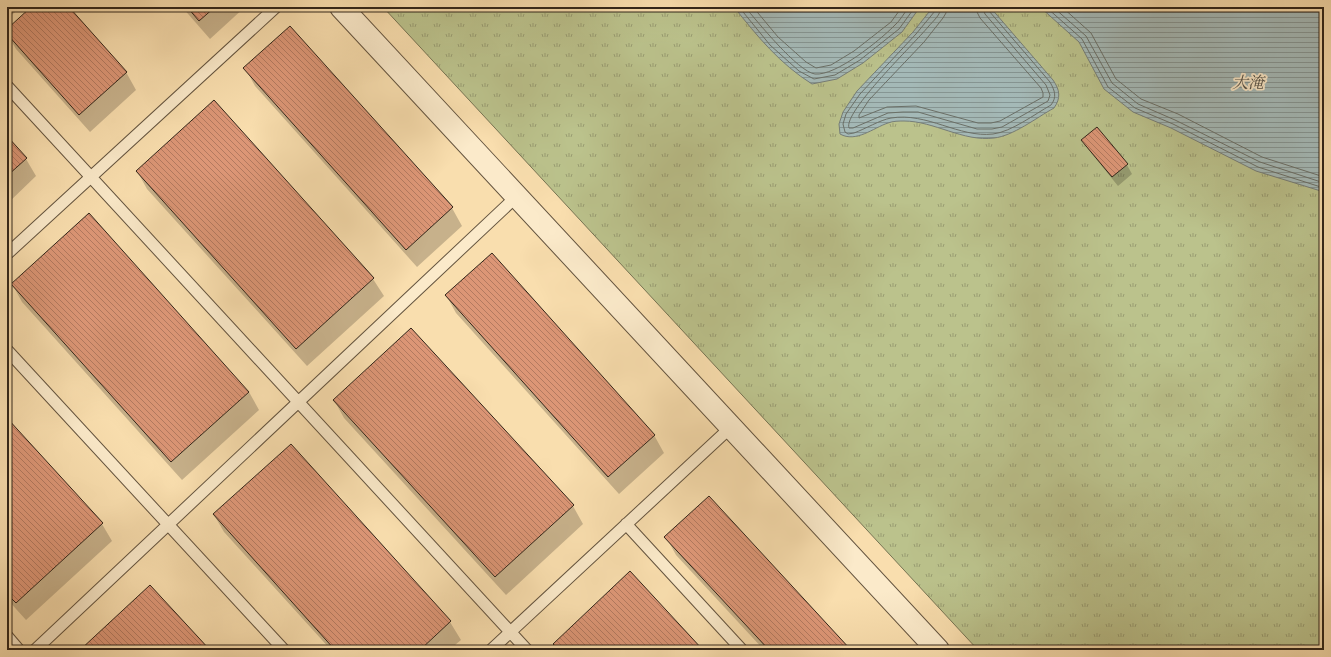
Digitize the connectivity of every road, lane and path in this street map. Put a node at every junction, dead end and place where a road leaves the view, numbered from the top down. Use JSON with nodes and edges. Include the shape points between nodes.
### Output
{"nodes":[{"id":1,"x":276,"y":7,"type":"edge"},
{"id":2,"x":341,"y":7,"type":"edge"},
{"id":3,"x":7,"y":86,"type":"edge"},
{"id":4,"x":91,"y":177,"type":"junction"},
{"id":5,"x":516,"y":196,"type":"junction"},
{"id":6,"x":7,"y":254,"type":"edge"},
{"id":7,"x":7,"y":350,"type":"edge"},
{"id":8,"x":298,"y":402,"type":"junction"},
{"id":9,"x":731,"y":427,"type":"junction"},
{"id":10,"x":168,"y":524,"type":"junction"},
{"id":11,"x":626,"y":524,"type":"junction"},
{"id":12,"x":510,"y":632,"type":"junction"},
{"id":13,"x":7,"y":636,"type":"edge"},
{"id":14,"x":19,"y":650,"type":"edge"},
{"id":15,"x":35,"y":650,"type":"edge"},
{"id":16,"x":284,"y":650,"type":"edge"},
{"id":17,"x":491,"y":650,"type":"edge"},
{"id":18,"x":527,"y":650,"type":"edge"},
{"id":19,"x":742,"y":650,"type":"edge"},
{"id":20,"x":938,"y":650,"type":"edge"}],
"edges":[{"from":1,"to":4,"type":"lane"},
{"from":2,"to":5,"type":"street"},
{"from":3,"to":4,"type":"lane"},
{"from":4,"to":6,"type":"lane"},
{"from":4,"to":8,"type":"lane"},
{"from":5,"to":8,"type":"lane"},
{"from":5,"to":9,"type":"street"},
{"from":7,"to":10,"type":"lane"},
{"from":8,"to":10,"type":"lane"},
{"from":8,"to":12,"type":"lane"},
{"from":9,"to":11,"type":"lane"},
{"from":9,"to":20,"type":"street"},
{"from":10,"to":15,"type":"lane"},
{"from":10,"to":16,"type":"lane"},
{"from":11,"to":12,"type":"lane"},
{"from":11,"to":19,"type":"lane"},
{"from":12,"to":17,"type":"lane"},
{"from":12,"to":18,"type":"lane"},
{"from":13,"to":14,"type":"lane"}]}
